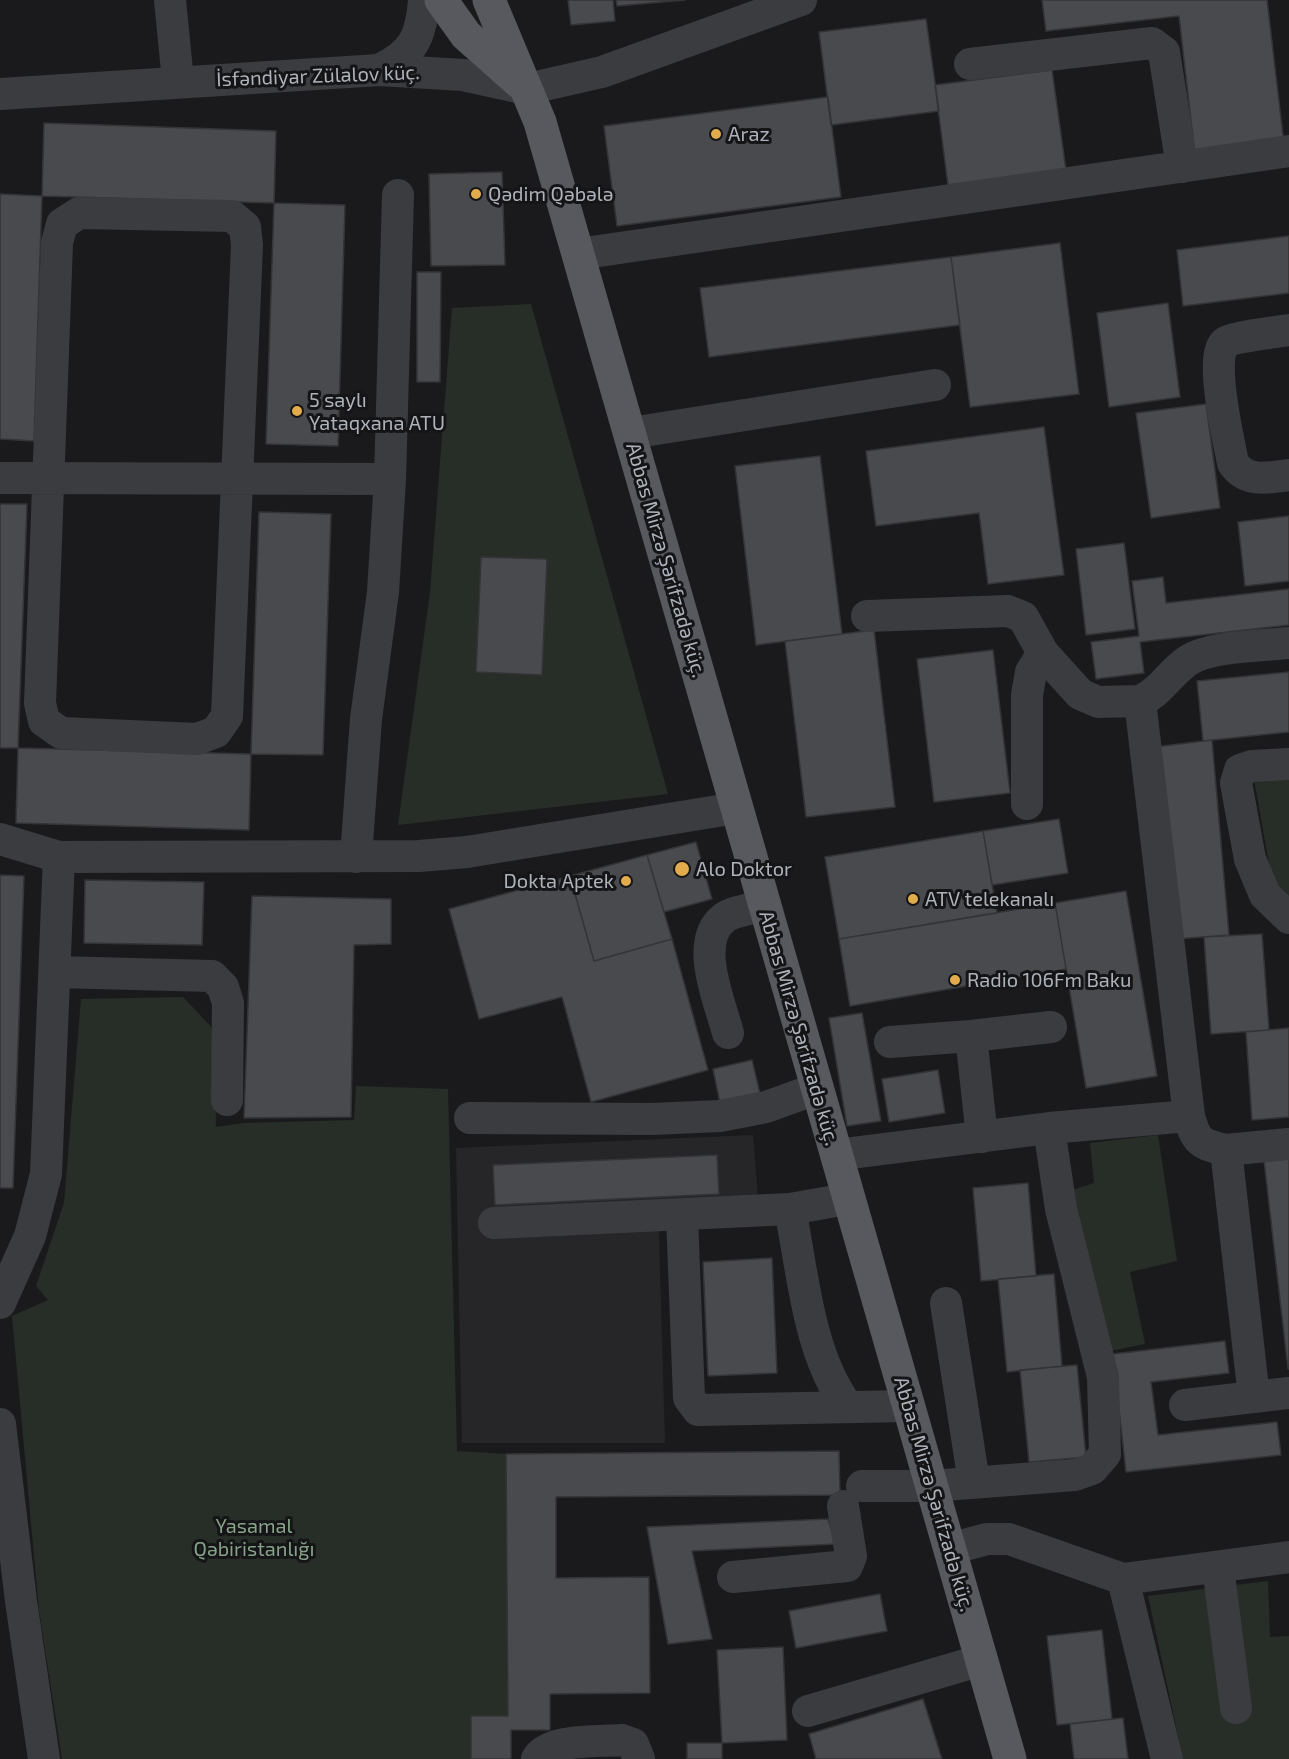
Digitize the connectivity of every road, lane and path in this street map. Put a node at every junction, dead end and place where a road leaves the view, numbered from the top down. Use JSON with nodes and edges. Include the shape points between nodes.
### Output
{"nodes":[{"id":1,"x":170,"y":0,"type":"edge"},
{"id":2,"x":424,"y":0,"type":"edge"},
{"id":3,"x":441,"y":0,"type":"edge"},
{"id":4,"x":489,"y":0,"type":"edge"},
{"id":5,"x":801,"y":0,"type":"edge"},
{"id":6,"x":970,"y":64,"type":"dead end"},
{"id":7,"x":379,"y":70,"type":"junction"},
{"id":8,"x":178,"y":81,"type":"junction"},
{"id":9,"x":527,"y":89,"type":"junction"},
{"id":10,"x":0,"y":94,"type":"edge"},
{"id":11,"x":1289,"y":151,"type":"edge"},
{"id":12,"x":1182,"y":167,"type":"junction"},
{"id":13,"x":398,"y":195,"type":"dead end"},
{"id":14,"x":578,"y":254,"type":"junction"},
{"id":15,"x":1289,"y":330,"type":"edge"},
{"id":16,"x":934,"y":385,"type":"dead end"},
{"id":17,"x":630,"y":433,"type":"junction"},
{"id":18,"x":1289,"y":475,"type":"edge"},
{"id":19,"x":0,"y":478,"type":"edge"},
{"id":20,"x":48,"y":478,"type":"junction"},
{"id":21,"x":239,"y":478,"type":"junction"},
{"id":22,"x":390,"y":479,"type":"junction"},
{"id":23,"x":867,"y":616,"type":"dead end"},
{"id":24,"x":1289,"y":643,"type":"edge"},
{"id":25,"x":1043,"y":653,"type":"junction"},
{"id":26,"x":1140,"y":701,"type":"junction"},
{"id":27,"x":1289,"y":764,"type":"edge"},
{"id":28,"x":1027,"y":804,"type":"dead end"},
{"id":29,"x":736,"y":808,"type":"junction"},
{"id":30,"x":0,"y":839,"type":"edge"},
{"id":31,"x":59,"y":857,"type":"junction"},
{"id":32,"x":356,"y":857,"type":"junction"},
{"id":33,"x":764,"y":906,"type":"junction"},
{"id":34,"x":1289,"y":918,"type":"edge"},
{"id":35,"x":56,"y":972,"type":"junction"},
{"id":36,"x":1050,"y":1027,"type":"dead end"},
{"id":37,"x":728,"y":1034,"type":"dead end"},
{"id":38,"x":971,"y":1036,"type":"junction"},
{"id":39,"x":890,"y":1041,"type":"dead end"},
{"id":40,"x":816,"y":1089,"type":"junction"},
{"id":41,"x":227,"y":1100,"type":"dead end"},
{"id":42,"x":1189,"y":1116,"type":"junction"},
{"id":43,"x":470,"y":1118,"type":"dead end"},
{"id":44,"x":1049,"y":1128,"type":"junction"},
{"id":45,"x":982,"y":1137,"type":"junction"},
{"id":46,"x":1289,"y":1144,"type":"edge"},
{"id":47,"x":1226,"y":1150,"type":"junction"},
{"id":48,"x":836,"y":1155,"type":"junction"},
{"id":49,"x":848,"y":1199,"type":"junction"},
{"id":50,"x":790,"y":1209,"type":"junction"},
{"id":51,"x":682,"y":1216,"type":"junction"},
{"id":52,"x":494,"y":1223,"type":"dead end"},
{"id":53,"x":0,"y":1303,"type":"edge"},
{"id":54,"x":946,"y":1303,"type":"dead end"},
{"id":55,"x":1289,"y":1393,"type":"edge"},
{"id":56,"x":1254,"y":1397,"type":"junction"},
{"id":57,"x":1185,"y":1405,"type":"dead end"},
{"id":58,"x":908,"y":1406,"type":"junction"},
{"id":59,"x":848,"y":1407,"type":"junction"},
{"id":60,"x":0,"y":1424,"type":"edge"},
{"id":61,"x":974,"y":1482,"type":"junction"},
{"id":62,"x":931,"y":1486,"type":"junction"},
{"id":63,"x":950,"y":1549,"type":"junction"},
{"id":64,"x":1289,"y":1557,"type":"edge"},
{"id":65,"x":1218,"y":1567,"type":"junction"},
{"id":66,"x":733,"y":1576,"type":"dead end"},
{"id":67,"x":1123,"y":1579,"type":"junction"},
{"id":68,"x":982,"y":1660,"type":"junction"},
{"id":69,"x":1236,"y":1708,"type":"dead end"},
{"id":70,"x":808,"y":1711,"type":"dead end"},
{"id":71,"x":44,"y":1759,"type":"edge"},
{"id":72,"x":537,"y":1759,"type":"edge"},
{"id":73,"x":639,"y":1759,"type":"edge"},
{"id":74,"x":1010,"y":1759,"type":"edge"},
{"id":75,"x":1167,"y":1759,"type":"edge"}],
"edges":[{"from":1,"to":8,"type":"street"},
{"from":2,"to":7,"type":"street","via":[[420,29],[412,48],[400,60]]},
{"from":3,"to":9,"type":"main road","name":"Abbas Mirzə Şərifzadə küç.","via":[[466,35]]},
{"from":4,"to":9,"type":"main road","name":"Abbas Mirzə Şərifzadə küç."},
{"from":5,"to":9,"type":"street","name":"İsfəndiyar Zülalov küç.","via":[[602,72]]},
{"from":6,"to":12,"type":"street","via":[[1152,43],[1164,52]]},
{"from":7,"to":8,"type":"street","name":"İsfəndiyar Zülalov küç."},
{"from":7,"to":9,"type":"street","name":"İsfəndiyar Zülalov küç.","via":[[463,75]]},
{"from":8,"to":10,"type":"street","name":"İsfəndiyar Zülalov küç."},
{"from":9,"to":14,"type":"main road","name":"Abbas Mirzə Şərifzadə küç."},
{"from":11,"to":12,"type":"street"},
{"from":12,"to":14,"type":"street"},
{"from":13,"to":22,"type":"street"},
{"from":14,"to":17,"type":"main road","name":"Abbas Mirzə Şərifzadə küç."},
{"from":15,"to":18,"type":"street","via":[[1226,342],[1218,351],[1217,368],[1233,463],[1239,472],[1255,478]]},
{"from":16,"to":17,"type":"street"},
{"from":17,"to":29,"type":"main road","name":"Abbas Mirzə Şərifzadə küç."},
{"from":19,"to":20,"type":"street"},
{"from":20,"to":21,"type":"street"},
{"from":20,"to":21,"type":"street","via":[[40,704],[44,721],[61,733],[197,739],[216,732],[227,716]]},
{"from":20,"to":21,"type":"street","via":[[57,243],[62,224],[79,213],[232,216],[245,227]]},
{"from":21,"to":22,"type":"street"},
{"from":22,"to":32,"type":"street","via":[[383,592],[366,719]]},
{"from":23,"to":25,"type":"street","via":[[1008,611],[1023,617]]},
{"from":24,"to":26,"type":"street","via":[[1204,653],[1188,660],[1153,695]]},
{"from":25,"to":26,"type":"street","via":[[1080,694],[1098,702]]},
{"from":25,"to":28,"type":"street","via":[[1031,672],[1027,695]]},
{"from":26,"to":42,"type":"street"},
{"from":27,"to":34,"type":"street","via":[[1252,766],[1240,771],[1236,783],[1254,868],[1265,895]]},
{"from":29,"to":32,"type":"street","via":[[467,852]]},
{"from":29,"to":33,"type":"main road","name":"Abbas Mirzə Şərifzadə küç."},
{"from":30,"to":31,"type":"street"},
{"from":31,"to":32,"type":"street"},
{"from":31,"to":35,"type":"street"},
{"from":33,"to":37,"type":"street","via":[[724,918],[711,934],[708,955]]},
{"from":33,"to":40,"type":"main road","name":"Abbas Mirzə Şərifzadə küç."},
{"from":35,"to":41,"type":"street","via":[[212,975],[223,987],[228,1003]]},
{"from":35,"to":53,"type":"street","via":[[46,1174],[30,1236]]},
{"from":36,"to":38,"type":"street"},
{"from":38,"to":39,"type":"street"},
{"from":38,"to":45,"type":"street"},
{"from":40,"to":43,"type":"street","via":[[766,1107],[720,1116]]},
{"from":40,"to":48,"type":"main road","name":"Abbas Mirzə Şərifzadə küç."},
{"from":42,"to":44,"type":"street"},
{"from":42,"to":47,"type":"street","via":[[1195,1137],[1207,1146]]},
{"from":44,"to":45,"type":"street"},
{"from":44,"to":61,"type":"street","via":[[1061,1209],[1103,1377],[1105,1454],[1092,1469],[1075,1475]]},
{"from":45,"to":48,"type":"street"},
{"from":46,"to":47,"type":"street"},
{"from":47,"to":56,"type":"street"},
{"from":48,"to":49,"type":"main road","name":"Abbas Mirzə Şərifzadə küç."},
{"from":49,"to":50,"type":"street"},
{"from":49,"to":58,"type":"main road","name":"Abbas Mirzə Şərifzadə küç."},
{"from":50,"to":51,"type":"street"},
{"from":50,"to":59,"type":"street","via":[[823,1364]]},
{"from":51,"to":52,"type":"street"},
{"from":51,"to":59,"type":"street","via":[[689,1398],[698,1410]]},
{"from":54,"to":61,"type":"street"},
{"from":55,"to":56,"type":"street"},
{"from":56,"to":57,"type":"street"},
{"from":58,"to":59,"type":"street"},
{"from":58,"to":62,"type":"main road","name":"Abbas Mirzə Şərifzadə küç."},
{"from":60,"to":71,"type":"street"},
{"from":61,"to":62,"type":"street"},
{"from":62,"to":63,"type":"main road","name":"Abbas Mirzə Şərifzadə küç."},
{"from":62,"to":66,"type":"street","via":[[852,1496],[851,1556],[847,1566]]},
{"from":63,"to":67,"type":"street","via":[[987,1539],[1009,1539]]},
{"from":63,"to":68,"type":"main road","name":"Abbas Mirzə Şərifzadə küç."},
{"from":64,"to":65,"type":"street"},
{"from":65,"to":67,"type":"street"},
{"from":65,"to":69,"type":"street"},
{"from":67,"to":75,"type":"street"},
{"from":68,"to":70,"type":"street"},
{"from":68,"to":74,"type":"main road","name":"Abbas Mirzə Şərifzadə küç."},
{"from":72,"to":73,"type":"street","via":[[553,1745],[622,1740],[633,1744]]}]}
